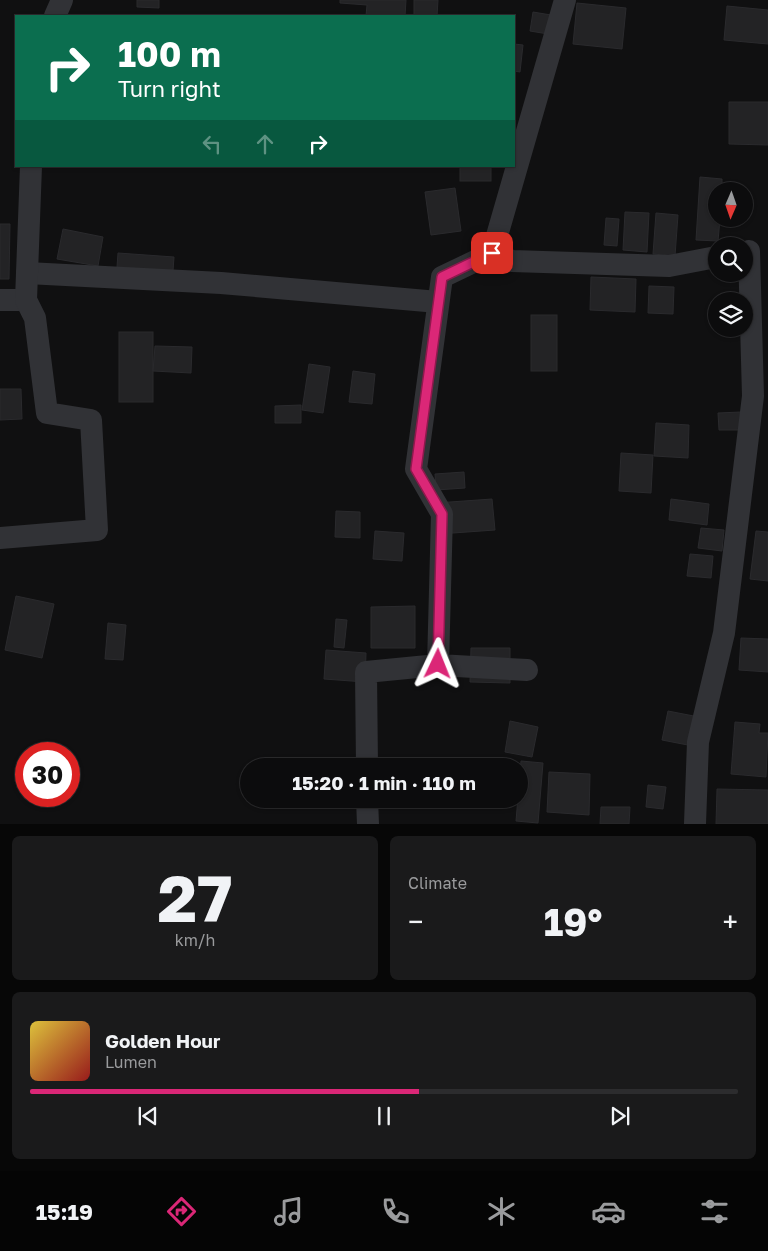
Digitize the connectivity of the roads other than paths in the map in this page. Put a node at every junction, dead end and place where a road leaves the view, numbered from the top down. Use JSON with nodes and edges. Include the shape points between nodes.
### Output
{"nodes":[{"id":1,"x":62,"y":0,"type":"edge"},
{"id":2,"x":565,"y":0,"type":"edge"},
{"id":3,"x":55,"y":15,"type":"edge"},
{"id":4,"x":31,"y":167,"type":"edge"},
{"id":5,"x":754,"y":250,"type":"edge"},
{"id":6,"x":492,"y":253,"type":"junction"},
{"id":7,"x":708,"y":259,"type":"edge"},
{"id":8,"x":27,"y":273,"type":"junction"},
{"id":9,"x":0,"y":300,"type":"edge"},
{"id":10,"x":26,"y":300,"type":"junction"},
{"id":11,"x":438,"y":302,"type":"junction"},
{"id":12,"x":0,"y":538,"type":"edge"},
{"id":13,"x":438,"y":664,"type":"junction"},
{"id":14,"x":527,"y":670,"type":"dead end"},
{"id":15,"x":367,"y":758,"type":"edge"},
{"id":16,"x":367,"y":808,"type":"edge"},
{"id":17,"x":368,"y":824,"type":"edge"},
{"id":18,"x":695,"y":824,"type":"edge"}],
"edges":[{"from":1,"to":3,"type":"street"},
{"from":2,"to":6,"type":"street"},
{"from":4,"to":8,"type":"street"},
{"from":5,"to":18,"type":"street","via":[[753,396],[724,633],[698,742]]},
{"from":6,"to":7,"type":"street","via":[[512,260],[669,266]]},
{"from":6,"to":11,"type":"street","via":[[442,277]]},
{"from":8,"to":10,"type":"street"},
{"from":8,"to":11,"type":"street","via":[[222,283]]},
{"from":9,"to":10,"type":"street"},
{"from":10,"to":12,"type":"street","via":[[35,318],[47,412],[91,420],[97,530]]},
{"from":11,"to":13,"type":"street","via":[[416,469],[442,514]]},
{"from":13,"to":14,"type":"street"},
{"from":13,"to":15,"type":"street","via":[[366,672]]},
{"from":16,"to":17,"type":"street"}]}
